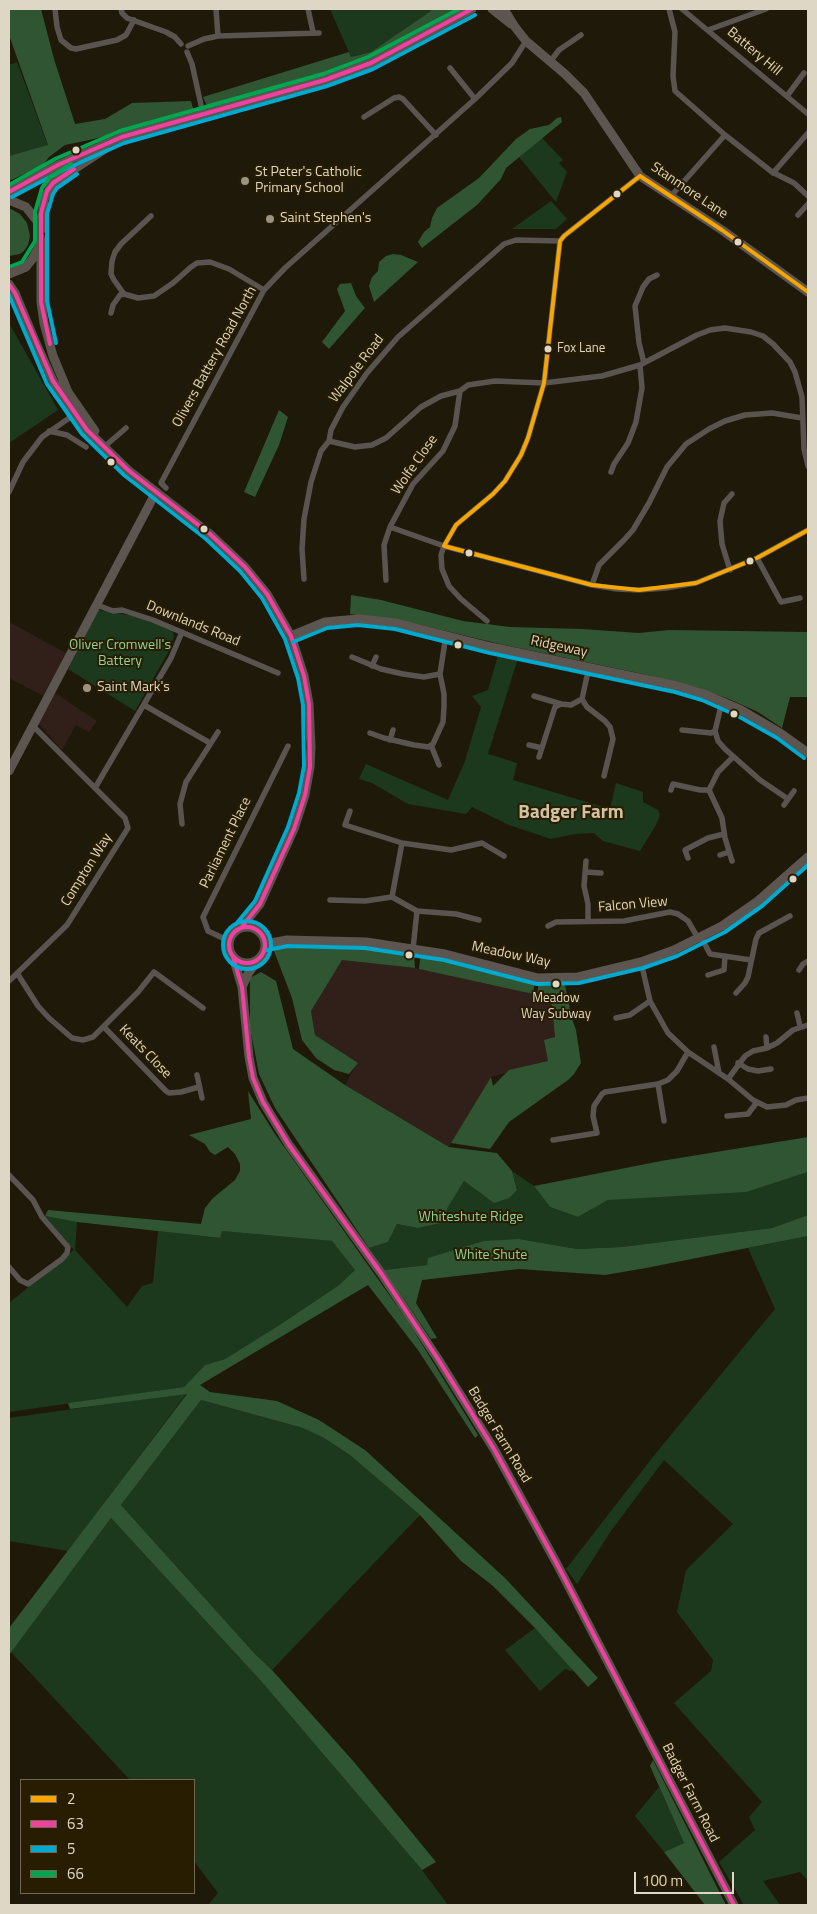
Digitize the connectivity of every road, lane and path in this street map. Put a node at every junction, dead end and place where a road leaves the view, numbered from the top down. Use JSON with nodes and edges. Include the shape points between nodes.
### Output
{"nodes":[{"id":1,"x":55,"y":9,"type":"edge"},
{"id":2,"x":121,"y":9,"type":"edge"},
{"id":3,"x":216,"y":9,"type":"edge"},
{"id":4,"x":308,"y":9,"type":"edge"},
{"id":5,"x":472,"y":9,"type":"edge"},
{"id":6,"x":492,"y":9,"type":"edge"},
{"id":7,"x":504,"y":9,"type":"edge"},
{"id":8,"x":669,"y":9,"type":"edge"},
{"id":9,"x":682,"y":9,"type":"edge"},
{"id":10,"x":766,"y":9,"type":"edge"},
{"id":11,"x":134,"y":20,"type":"junction"},
{"id":12,"x":515,"y":27,"type":"junction"},
{"id":13,"x":708,"y":30,"type":"junction"},
{"id":14,"x":581,"y":35,"type":"dead end"},
{"id":15,"x":218,"y":36,"type":"junction"},
{"id":16,"x":526,"y":41,"type":"junction"},
{"id":17,"x":188,"y":49,"type":"junction"},
{"id":18,"x":550,"y":62,"type":"junction"},
{"id":19,"x":450,"y":68,"type":"dead end"},
{"id":20,"x":804,"y":73,"type":"dead end"},
{"id":21,"x":787,"y":96,"type":"junction"},
{"id":22,"x":475,"y":99,"type":"junction"},
{"id":23,"x":203,"y":114,"type":"junction"},
{"id":24,"x":808,"y":114,"type":"edge"},
{"id":25,"x":364,"y":117,"type":"dead end"},
{"id":26,"x":139,"y":133,"type":"junction"},
{"id":27,"x":808,"y":133,"type":"edge"},
{"id":28,"x":436,"y":135,"type":"junction"},
{"id":29,"x":725,"y":135,"type":"junction"},
{"id":30,"x":773,"y":173,"type":"junction"},
{"id":31,"x":640,"y":176,"type":"junction"},
{"id":32,"x":9,"y":192,"type":"edge"},
{"id":33,"x":671,"y":196,"type":"junction"},
{"id":34,"x":808,"y":196,"type":"edge"},
{"id":35,"x":9,"y":200,"type":"edge"},
{"id":36,"x":808,"y":204,"type":"edge"},
{"id":37,"x":798,"y":215,"type":"dead end"},
{"id":38,"x":151,"y":216,"type":"dead end"},
{"id":39,"x":41,"y":238,"type":"junction"},
{"id":40,"x":560,"y":241,"type":"junction"},
{"id":41,"x":9,"y":274,"type":"edge"},
{"id":42,"x":657,"y":275,"type":"dead end"},
{"id":43,"x":9,"y":284,"type":"edge"},
{"id":44,"x":807,"y":289,"type":"edge"},
{"id":45,"x":264,"y":290,"type":"junction"},
{"id":46,"x":124,"y":294,"type":"junction"},
{"id":47,"x":111,"y":313,"type":"dead end"},
{"id":48,"x":642,"y":364,"type":"junction"},
{"id":49,"x":544,"y":383,"type":"junction"},
{"id":50,"x":460,"y":391,"type":"junction"},
{"id":51,"x":68,"y":392,"type":"junction"},
{"id":52,"x":75,"y":414,"type":"junction"},
{"id":53,"x":802,"y":418,"type":"junction"},
{"id":54,"x":126,"y":428,"type":"dead end"},
{"id":55,"x":49,"y":431,"type":"junction"},
{"id":56,"x":329,"y":441,"type":"junction"},
{"id":57,"x":105,"y":446,"type":"junction"},
{"id":58,"x":86,"y":447,"type":"dead end"},
{"id":59,"x":808,"y":466,"type":"edge"},
{"id":60,"x":611,"y":472,"type":"dead end"},
{"id":61,"x":166,"y":488,"type":"dead end"},
{"id":62,"x":9,"y":492,"type":"edge"},
{"id":63,"x":156,"y":492,"type":"junction"},
{"id":64,"x":732,"y":494,"type":"dead end"},
{"id":65,"x":390,"y":527,"type":"junction"},
{"id":66,"x":808,"y":530,"type":"edge"},
{"id":67,"x":444,"y":546,"type":"junction"},
{"id":68,"x":757,"y":558,"type":"junction"},
{"id":69,"x":730,"y":570,"type":"junction"},
{"id":70,"x":304,"y":579,"type":"dead end"},
{"id":71,"x":386,"y":580,"type":"dead end"},
{"id":72,"x":592,"y":585,"type":"junction"},
{"id":73,"x":800,"y":598,"type":"dead end"},
{"id":74,"x":97,"y":605,"type":"junction"},
{"id":75,"x":487,"y":620,"type":"dead end"},
{"id":76,"x":182,"y":632,"type":"junction"},
{"id":77,"x":446,"y":635,"type":"junction"},
{"id":78,"x":291,"y":636,"type":"junction"},
{"id":79,"x":376,"y":657,"type":"dead end"},
{"id":80,"x":352,"y":658,"type":"dead end"},
{"id":81,"x":372,"y":666,"type":"junction"},
{"id":82,"x":589,"y":667,"type":"junction"},
{"id":83,"x":278,"y":673,"type":"dead end"},
{"id":84,"x":440,"y":674,"type":"junction"},
{"id":85,"x":534,"y":696,"type":"dead end"},
{"id":86,"x":582,"y":699,"type":"junction"},
{"id":87,"x":722,"y":702,"type":"junction"},
{"id":88,"x":561,"y":704,"type":"junction"},
{"id":89,"x":144,"y":705,"type":"junction"},
{"id":90,"x":33,"y":726,"type":"junction"},
{"id":91,"x":393,"y":730,"type":"dead end"},
{"id":92,"x":682,"y":730,"type":"dead end"},
{"id":93,"x":715,"y":731,"type":"junction"},
{"id":94,"x":218,"y":732,"type":"dead end"},
{"id":95,"x":370,"y":733,"type":"dead end"},
{"id":96,"x":390,"y":740,"type":"junction"},
{"id":97,"x":210,"y":743,"type":"junction"},
{"id":98,"x":431,"y":745,"type":"junction"},
{"id":99,"x":529,"y":745,"type":"dead end"},
{"id":100,"x":288,"y":746,"type":"dead end"},
{"id":101,"x":542,"y":748,"type":"junction"},
{"id":102,"x":808,"y":753,"type":"edge"},
{"id":103,"x":539,"y":757,"type":"dead end"},
{"id":104,"x":733,"y":757,"type":"junction"},
{"id":105,"x":439,"y":765,"type":"dead end"},
{"id":106,"x":9,"y":771,"type":"edge"},
{"id":107,"x":604,"y":776,"type":"dead end"},
{"id":108,"x":95,"y":788,"type":"junction"},
{"id":109,"x":672,"y":790,"type":"dead end"},
{"id":110,"x":709,"y":790,"type":"junction"},
{"id":111,"x":794,"y":791,"type":"dead end"},
{"id":112,"x":788,"y":799,"type":"junction"},
{"id":113,"x":784,"y":806,"type":"dead end"},
{"id":114,"x":350,"y":811,"type":"dead end"},
{"id":115,"x":182,"y":824,"type":"dead end"},
{"id":116,"x":724,"y":834,"type":"junction"},
{"id":117,"x":402,"y":843,"type":"junction"},
{"id":118,"x":729,"y":852,"type":"junction"},
{"id":119,"x":720,"y":855,"type":"dead end"},
{"id":120,"x":504,"y":856,"type":"dead end"},
{"id":121,"x":808,"y":857,"type":"edge"},
{"id":122,"x":688,"y":858,"type":"dead end"},
{"id":123,"x":586,"y":861,"type":"dead end"},
{"id":124,"x":732,"y":861,"type":"dead end"},
{"id":125,"x":585,"y":872,"type":"junction"},
{"id":126,"x":601,"y":873,"type":"dead end"},
{"id":127,"x":392,"y":897,"type":"junction"},
{"id":128,"x":330,"y":900,"type":"dead end"},
{"id":129,"x":260,"y":904,"type":"junction"},
{"id":130,"x":417,"y":911,"type":"junction"},
{"id":131,"x":790,"y":916,"type":"dead end"},
{"id":132,"x":479,"y":920,"type":"dead end"},
{"id":133,"x":588,"y":920,"type":"junction"},
{"id":134,"x":548,"y":926,"type":"dead end"},
{"id":135,"x":241,"y":928,"type":"junction"},
{"id":136,"x":256,"y":929,"type":"junction"},
{"id":137,"x":700,"y":938,"type":"junction"},
{"id":138,"x":229,"y":941,"type":"junction"},
{"id":139,"x":266,"y":944,"type":"junction"},
{"id":140,"x":412,"y":949,"type":"junction"},
{"id":141,"x":233,"y":956,"type":"junction"},
{"id":142,"x":725,"y":956,"type":"junction"},
{"id":143,"x":751,"y":960,"type":"junction"},
{"id":144,"x":257,"y":961,"type":"junction"},
{"id":145,"x":808,"y":961,"type":"edge"},
{"id":146,"x":641,"y":962,"type":"junction"},
{"id":147,"x":799,"y":970,"type":"dead end"},
{"id":148,"x":17,"y":974,"type":"junction"},
{"id":149,"x":708,"y":975,"type":"dead end"},
{"id":150,"x":9,"y":981,"type":"edge"},
{"id":151,"x":242,"y":987,"type":"junction"},
{"id":152,"x":736,"y":993,"type":"dead end"},
{"id":153,"x":650,"y":1001,"type":"junction"},
{"id":154,"x":203,"y":1008,"type":"dead end"},
{"id":155,"x":798,"y":1013,"type":"dead end"},
{"id":156,"x":616,"y":1018,"type":"dead end"},
{"id":157,"x":808,"y":1025,"type":"edge"},
{"id":158,"x":800,"y":1026,"type":"junction"},
{"id":159,"x":104,"y":1027,"type":"junction"},
{"id":160,"x":766,"y":1037,"type":"dead end"},
{"id":161,"x":714,"y":1047,"type":"dead end"},
{"id":162,"x":767,"y":1048,"type":"junction"},
{"id":163,"x":688,"y":1052,"type":"junction"},
{"id":164,"x":738,"y":1063,"type":"junction"},
{"id":165,"x":771,"y":1069,"type":"dead end"},
{"id":166,"x":719,"y":1073,"type":"junction"},
{"id":167,"x":197,"y":1075,"type":"dead end"},
{"id":168,"x":728,"y":1079,"type":"junction"},
{"id":169,"x":658,"y":1084,"type":"junction"},
{"id":170,"x":199,"y":1087,"type":"junction"},
{"id":171,"x":202,"y":1098,"type":"dead end"},
{"id":172,"x":808,"y":1098,"type":"edge"},
{"id":173,"x":757,"y":1102,"type":"junction"},
{"id":174,"x":727,"y":1116,"type":"dead end"},
{"id":175,"x":664,"y":1121,"type":"dead end"},
{"id":176,"x":553,"y":1140,"type":"dead end"},
{"id":177,"x":9,"y":1175,"type":"edge"},
{"id":178,"x":9,"y":1268,"type":"edge"},
{"id":179,"x":734,"y":1905,"type":"edge"}],
"edges":[{"from":1,"to":11,"type":"street","via":[[58,34],[63,44],[76,49],[117,40],[126,35]]},
{"from":2,"to":11,"type":"street","via":[[124,16]]},
{"from":3,"to":15,"type":"street"},
{"from":4,"to":15,"type":"street","via":[[316,33]]},
{"from":5,"to":23,"type":"street","via":[[371,64]]},
{"from":6,"to":12,"type":"street","name":"Stanmore Lane"},
{"from":7,"to":12,"type":"street","name":"Stanmore Lane"},
{"from":8,"to":29,"type":"street","via":[[676,32],[675,91]]},
{"from":9,"to":13,"type":"street","name":"Battery Hill"},
{"from":10,"to":13,"type":"street"},
{"from":11,"to":17,"type":"street","via":[[175,37],[181,44],[181,51]]},
{"from":12,"to":16,"type":"street","name":"Stanmore Lane"},
{"from":13,"to":21,"type":"street","name":"Battery Hill"},
{"from":14,"to":18,"type":"street","via":[[559,50]]},
{"from":15,"to":17,"type":"street","via":[[204,39]]},
{"from":16,"to":18,"type":"street","name":"Stanmore Lane"},
{"from":16,"to":22,"type":"street","name":"Olivers Battery Road North","via":[[512,63]]},
{"from":17,"to":23,"type":"street"},
{"from":18,"to":31,"type":"street","name":"Stanmore Lane","via":[[584,94]]},
{"from":19,"to":22,"type":"street"},
{"from":20,"to":21,"type":"street","name":"Battery Hill"},
{"from":21,"to":24,"type":"street","name":"Battery Hill"},
{"from":22,"to":28,"type":"street","name":"Olivers Battery Road North"},
{"from":23,"to":26,"type":"street"},
{"from":25,"to":28,"type":"street","via":[[399,97]]},
{"from":26,"to":32,"type":"street","via":[[75,157]]},
{"from":26,"to":39,"type":"street","via":[[105,149],[53,183],[44,199]]},
{"from":27,"to":30,"type":"street"},
{"from":28,"to":45,"type":"street","name":"Olivers Battery Road North"},
{"from":29,"to":30,"type":"street"},
{"from":29,"to":33,"type":"street"},
{"from":30,"to":34,"type":"street","via":[[794,183]]},
{"from":31,"to":33,"type":"street","name":"Stanmore Lane"},
{"from":31,"to":40,"type":"street"},
{"from":33,"to":44,"type":"street","name":"Stanmore Lane"},
{"from":35,"to":39,"type":"main road","via":[[26,207],[37,221]]},
{"from":36,"to":37,"type":"street"},
{"from":38,"to":46,"type":"street","via":[[115,252],[111,274]]},
{"from":39,"to":41,"type":"main road","via":[[26,267]]},
{"from":39,"to":51,"type":"main road","via":[[44,323]]},
{"from":40,"to":49,"type":"street"},
{"from":40,"to":56,"type":"street","name":"Walpole Road","via":[[516,240],[504,244],[384,352],[343,407]]},
{"from":42,"to":48,"type":"street","via":[[643,287],[635,306]]},
{"from":43,"to":52,"type":"main road","via":[[54,381]]},
{"from":45,"to":46,"type":"street","via":[[229,269],[210,262],[197,263],[154,296],[138,298]]},
{"from":45,"to":61,"type":"street","name":"Olivers Battery Road North","via":[[161,483]]},
{"from":46,"to":47,"type":"street","via":[[120,295]]},
{"from":48,"to":49,"type":"street","via":[[602,376]]},
{"from":48,"to":53,"type":"street","via":[[710,330],[725,328],[757,334],[784,354],[795,372],[802,397]]},
{"from":48,"to":60,"type":"street","via":[[636,422],[628,444]]},
{"from":49,"to":50,"type":"street","via":[[495,380]]},
{"from":49,"to":67,"type":"street","via":[[528,438],[512,470],[493,494],[456,525]]},
{"from":50,"to":56,"type":"street","via":[[441,396],[421,407],[379,442],[355,447]]},
{"from":50,"to":65,"type":"street","name":"Wolfe Close","via":[[455,426],[443,451],[413,484]]},
{"from":51,"to":52,"type":"street"},
{"from":51,"to":57,"type":"main road"},
{"from":52,"to":55,"type":"street"},
{"from":52,"to":57,"type":"main road"},
{"from":53,"to":59,"type":"street"},
{"from":53,"to":72,"type":"street","via":[[772,413],[745,415],[725,421],[686,444],[667,466],[633,530],[599,565]]},
{"from":54,"to":57,"type":"street"},
{"from":55,"to":58,"type":"street","via":[[67,435]]},
{"from":55,"to":62,"type":"street","via":[[30,452]]},
{"from":56,"to":70,"type":"street","name":"Walpole Road","via":[[321,452],[306,501],[302,549]]},
{"from":57,"to":63,"type":"main road"},
{"from":63,"to":74,"type":"street"},
{"from":63,"to":78,"type":"main road","via":[[210,534],[245,567],[271,599]]},
{"from":64,"to":69,"type":"street","via":[[724,503],[720,521],[722,544]]},
{"from":65,"to":67,"type":"street"},
{"from":65,"to":71,"type":"street","name":"Wolfe Close","via":[[384,545]]},
{"from":66,"to":68,"type":"street"},
{"from":67,"to":72,"type":"street"},
{"from":67,"to":75,"type":"street","via":[[442,569],[449,586]]},
{"from":68,"to":69,"type":"street"},
{"from":68,"to":73,"type":"street","via":[[781,602]]},
{"from":69,"to":72,"type":"street","via":[[696,583],[666,588],[617,589]]},
{"from":74,"to":76,"type":"street","name":"Downlands Road","via":[[129,612]]},
{"from":74,"to":90,"type":"street"},
{"from":76,"to":83,"type":"street","name":"Downlands Road"},
{"from":76,"to":89,"type":"street"},
{"from":77,"to":78,"type":"street","name":"Ridgeway","via":[[396,623],[358,619],[312,626]]},
{"from":77,"to":82,"type":"street","name":"Ridgeway"},
{"from":77,"to":84,"type":"street"},
{"from":78,"to":129,"type":"main road","via":[[309,704],[310,767],[294,829]]},
{"from":79,"to":81,"type":"street"},
{"from":80,"to":81,"type":"street"},
{"from":81,"to":84,"type":"street","via":[[424,677]]},
{"from":82,"to":86,"type":"street"},
{"from":82,"to":87,"type":"street","name":"Ridgeway","via":[[677,686]]},
{"from":84,"to":98,"type":"street","via":[[444,715]]},
{"from":85,"to":88,"type":"street"},
{"from":86,"to":88,"type":"street","via":[[571,705]]},
{"from":86,"to":107,"type":"street","via":[[605,720],[612,732]]},
{"from":87,"to":93,"type":"street"},
{"from":87,"to":102,"type":"street","name":"Ridgeway","via":[[760,720]]},
{"from":88,"to":101,"type":"street","via":[[553,711]]},
{"from":89,"to":97,"type":"street"},
{"from":89,"to":108,"type":"street"},
{"from":90,"to":106,"type":"street"},
{"from":90,"to":108,"type":"street","name":"Compton Way"},
{"from":91,"to":96,"type":"street"},
{"from":92,"to":93,"type":"street"},
{"from":93,"to":104,"type":"street","via":[[718,741]]},
{"from":94,"to":97,"type":"street"},
{"from":95,"to":96,"type":"street"},
{"from":96,"to":98,"type":"street"},
{"from":97,"to":115,"type":"street","via":[[186,782],[180,804]]},
{"from":98,"to":105,"type":"street"},
{"from":99,"to":101,"type":"street"},
{"from":100,"to":138,"type":"street","name":"Parliament Place","via":[[203,918],[208,931]]},
{"from":101,"to":103,"type":"street"},
{"from":104,"to":110,"type":"street","via":[[718,772]]},
{"from":104,"to":112,"type":"street"},
{"from":108,"to":148,"type":"street","name":"Compton Way","via":[[125,818],[128,828],[67,925]]},
{"from":109,"to":110,"type":"street","via":[[673,784]]},
{"from":110,"to":116,"type":"street","via":[[722,818]]},
{"from":111,"to":112,"type":"street"},
{"from":112,"to":113,"type":"street"},
{"from":114,"to":117,"type":"street","via":[[346,825]]},
{"from":116,"to":118,"type":"street"},
{"from":116,"to":122,"type":"street","via":[[685,850]]},
{"from":117,"to":120,"type":"street","via":[[451,850],[482,843]]},
{"from":117,"to":127,"type":"street"},
{"from":118,"to":119,"type":"street"},
{"from":118,"to":124,"type":"street"},
{"from":121,"to":137,"type":"street","name":"Meadow Way","via":[[758,901]]},
{"from":123,"to":125,"type":"street","name":"Falcon View"},
{"from":125,"to":126,"type":"street"},
{"from":125,"to":133,"type":"street","name":"Falcon View"},
{"from":127,"to":128,"type":"street","via":[[365,902]]},
{"from":127,"to":130,"type":"street"},
{"from":129,"to":135,"type":"main road"},
{"from":129,"to":136,"type":"main road"},
{"from":130,"to":132,"type":"street","via":[[456,914]]},
{"from":130,"to":140,"type":"street"},
{"from":131,"to":143,"type":"street","via":[[759,933]]},
{"from":133,"to":134,"type":"street","name":"Falcon View","via":[[556,922]]},
{"from":133,"to":137,"type":"street","name":"Falcon View","via":[[624,921],[670,912],[688,921]]},
{"from":135,"to":136,"type":"main road"},
{"from":135,"to":138,"type":"main road"},
{"from":136,"to":139,"type":"main road"},
{"from":137,"to":142,"type":"street","name":"Falcon View","via":[[710,954]]},
{"from":137,"to":146,"type":"street","name":"Meadow Way"},
{"from":138,"to":141,"type":"main road"},
{"from":139,"to":140,"type":"street","name":"Meadow Way","via":[[287,940],[352,941]]},
{"from":139,"to":144,"type":"main road"},
{"from":140,"to":146,"type":"street","name":"Meadow Way","via":[[445,954],[538,978],[578,977]]},
{"from":141,"to":144,"type":"main road","via":[[248,963]]},
{"from":141,"to":151,"type":"main road","name":"Badger Farm Road"},
{"from":142,"to":143,"type":"street"},
{"from":142,"to":149,"type":"street","via":[[724,970]]},
{"from":143,"to":152,"type":"street","via":[[745,983]]},
{"from":144,"to":151,"type":"main road"},
{"from":145,"to":147,"type":"street"},
{"from":146,"to":153,"type":"street"},
{"from":148,"to":150,"type":"street","name":"Compton Way"},
{"from":148,"to":159,"type":"street","via":[[38,1006],[72,1038],[83,1040]]},
{"from":151,"to":179,"type":"main road","name":"Badger Farm Road","via":[[249,1057],[263,1102],[289,1145],[438,1359],[494,1449]]},
{"from":153,"to":156,"type":"street","via":[[630,1015]]},
{"from":153,"to":163,"type":"street","via":[[668,1033]]},
{"from":154,"to":159,"type":"street","via":[[154,972]]},
{"from":155,"to":158,"type":"street"},
{"from":157,"to":158,"type":"street"},
{"from":158,"to":162,"type":"street"},
{"from":159,"to":170,"type":"street","name":"Keats Close","via":[[169,1093]]},
{"from":160,"to":162,"type":"street"},
{"from":161,"to":166,"type":"street"},
{"from":162,"to":164,"type":"street","via":[[753,1051]]},
{"from":163,"to":166,"type":"street"},
{"from":163,"to":169,"type":"street","via":[[677,1071]]},
{"from":164,"to":165,"type":"street","via":[[748,1070]]},
{"from":164,"to":168,"type":"street"},
{"from":166,"to":168,"type":"street"},
{"from":167,"to":170,"type":"street"},
{"from":168,"to":173,"type":"street"},
{"from":169,"to":175,"type":"street"},
{"from":169,"to":176,"type":"street","via":[[602,1094],[594,1106],[593,1116],[600,1133]]},
{"from":170,"to":171,"type":"street"},
{"from":172,"to":173,"type":"street","via":[[778,1107],[767,1107]]},
{"from":173,"to":174,"type":"street","via":[[748,1114]]},
{"from":177,"to":178,"type":"street","via":[[33,1200],[42,1217],[68,1247],[62,1259],[28,1284]]}]}
